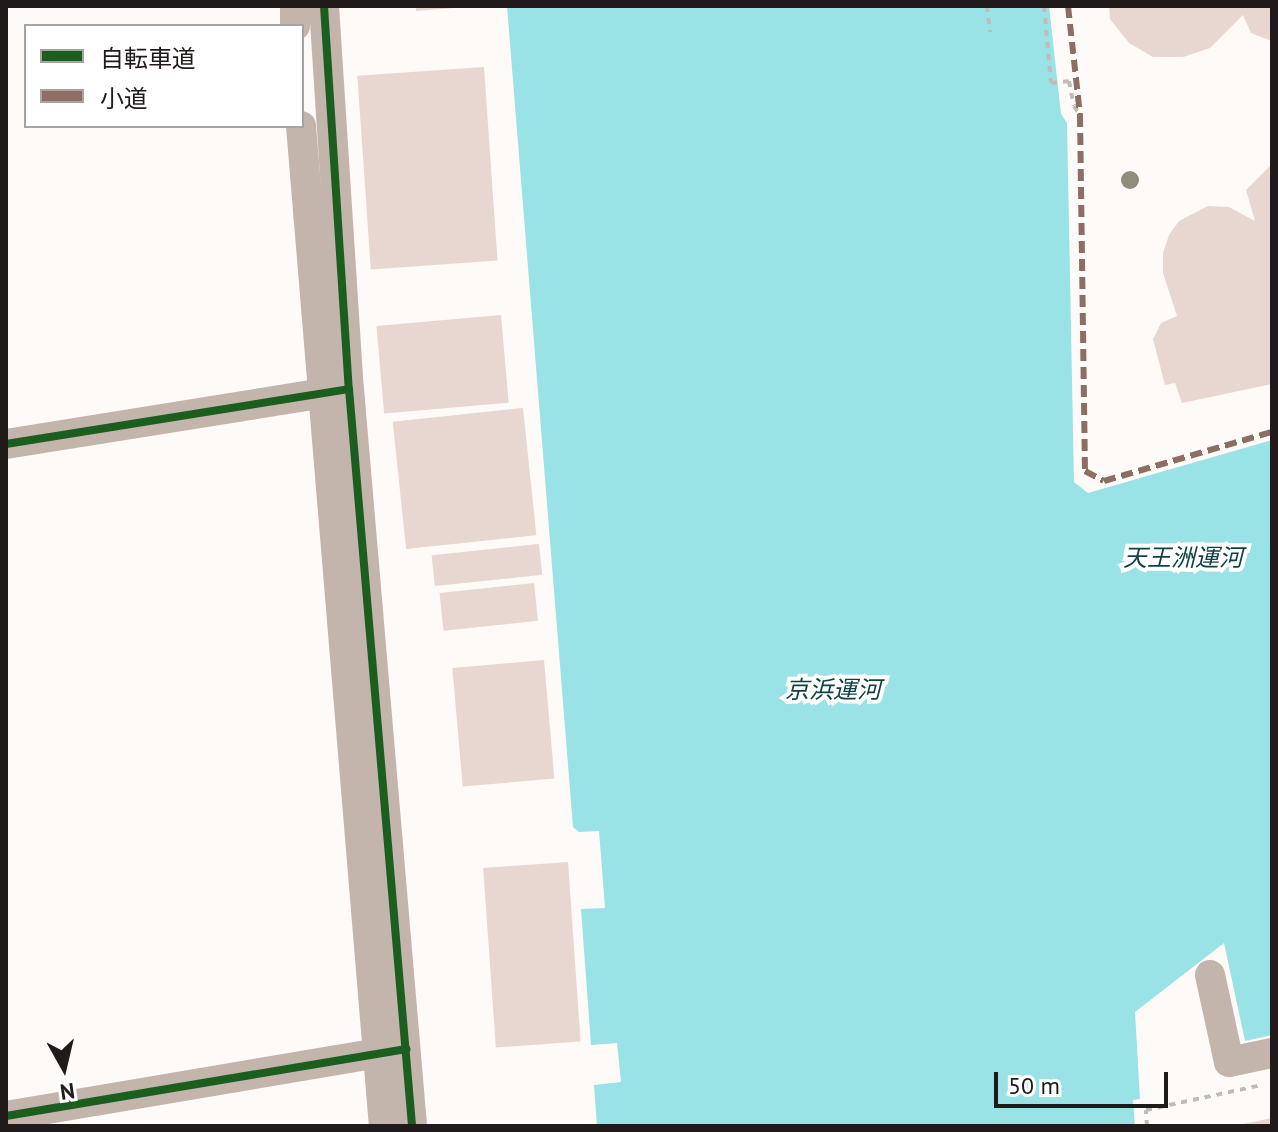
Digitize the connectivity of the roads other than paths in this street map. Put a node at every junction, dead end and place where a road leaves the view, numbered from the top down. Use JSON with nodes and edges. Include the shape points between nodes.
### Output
{"nodes":[{"id":1,"x":324,"y":6,"type":"edge"},
{"id":2,"x":301,"y":128,"type":"edge"},
{"id":3,"x":336,"y":391,"type":"junction"},
{"id":4,"x":6,"y":444,"type":"edge"},
{"id":5,"x":1210,"y":975,"type":"dead end"},
{"id":6,"x":392,"y":1051,"type":"junction"},
{"id":7,"x":1272,"y":1053,"type":"edge"},
{"id":8,"x":6,"y":1116,"type":"edge"},
{"id":9,"x":384,"y":1126,"type":"edge"},
{"id":10,"x":412,"y":1126,"type":"edge"}],
"edges":[{"from":1,"to":3,"type":"street"},
{"from":2,"to":3,"type":"street"},
{"from":3,"to":4,"type":"street"},
{"from":3,"to":6,"type":"street"},
{"from":5,"to":7,"type":"street","via":[[1229,1062]]},
{"from":6,"to":8,"type":"street"},
{"from":6,"to":9,"type":"street"},
{"from":6,"to":10,"type":"street"}]}
